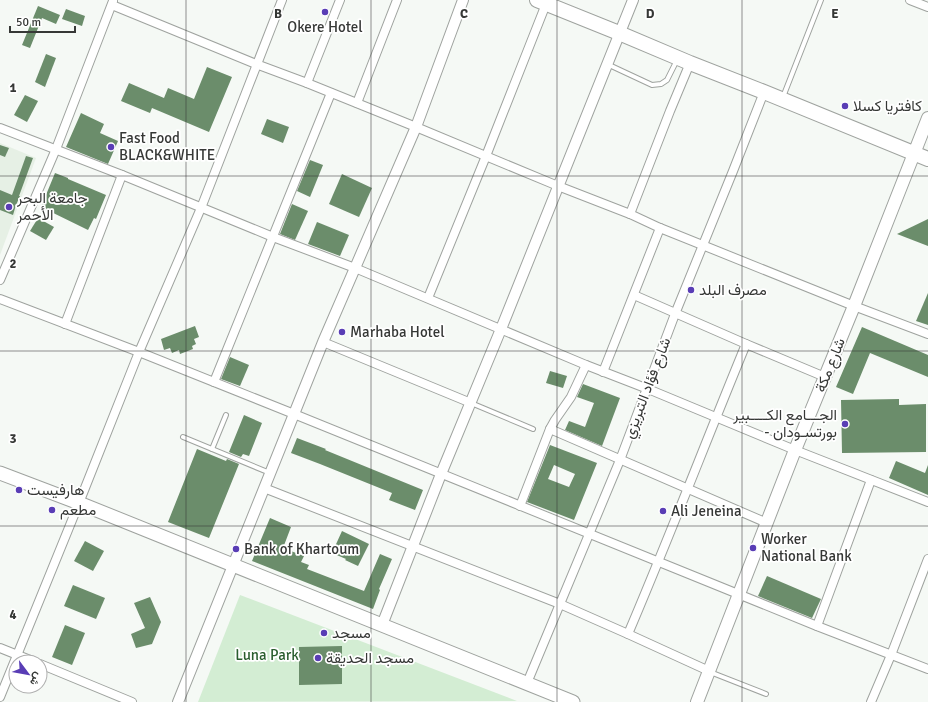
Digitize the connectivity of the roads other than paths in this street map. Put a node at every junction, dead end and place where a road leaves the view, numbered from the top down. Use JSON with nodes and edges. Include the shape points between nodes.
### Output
{"nodes":[{"id":1,"x":282,"y":0,"type":"edge"},
{"id":2,"x":340,"y":0,"type":"edge"},
{"id":3,"x":397,"y":0,"type":"edge"},
{"id":4,"x":463,"y":0,"type":"edge"},
{"id":5,"x":633,"y":0,"type":"edge"},
{"id":6,"x":820,"y":0,"type":"edge"},
{"id":7,"x":910,"y":0,"type":"edge"},
{"id":8,"x":113,"y":2,"type":"edge"},
{"id":9,"x":542,"y":2,"type":"edge"},
{"id":10,"x":928,"y":7,"type":"edge"},
{"id":11,"x":619,"y":33,"type":"junction"},
{"id":12,"x":684,"y":61,"type":"junction"},
{"id":13,"x":256,"y":64,"type":"junction"},
{"id":14,"x":607,"y":64,"type":"junction"},
{"id":15,"x":307,"y":83,"type":"junction"},
{"id":16,"x":764,"y":92,"type":"junction"},
{"id":17,"x":331,"y":93,"type":"junction"},
{"id":18,"x":782,"y":99,"type":"junction"},
{"id":19,"x":357,"y":103,"type":"junction"},
{"id":20,"x":928,"y":118,"type":"edge"},
{"id":21,"x":416,"y":127,"type":"junction"},
{"id":22,"x":0,"y":128,"type":"edge"},
{"id":23,"x":56,"y":149,"type":"junction"},
{"id":24,"x":914,"y":153,"type":"junction"},
{"id":25,"x":486,"y":156,"type":"junction"},
{"id":26,"x":928,"y":159,"type":"edge"},
{"id":27,"x":122,"y":175,"type":"junction"},
{"id":28,"x":558,"y":186,"type":"junction"},
{"id":29,"x":200,"y":208,"type":"junction"},
{"id":30,"x":630,"y":214,"type":"junction"},
{"id":31,"x":660,"y":228,"type":"junction"},
{"id":32,"x":272,"y":237,"type":"junction"},
{"id":33,"x":704,"y":245,"type":"junction"},
{"id":34,"x":355,"y":268,"type":"junction"},
{"id":35,"x":0,"y":280,"type":"edge"},
{"id":36,"x":634,"y":295,"type":"junction"},
{"id":37,"x":428,"y":298,"type":"junction"},
{"id":38,"x":0,"y":299,"type":"edge"},
{"id":39,"x":854,"y":306,"type":"junction"},
{"id":40,"x":675,"y":314,"type":"junction"},
{"id":41,"x":65,"y":324,"type":"junction"},
{"id":42,"x":501,"y":329,"type":"junction"},
{"id":43,"x":928,"y":334,"type":"edge"},
{"id":44,"x":323,"y":342,"type":"junction"},
{"id":45,"x":746,"y":344,"type":"junction"},
{"id":46,"x":139,"y":352,"type":"junction"},
{"id":47,"x":586,"y":365,"type":"junction"},
{"id":48,"x":603,"y":372,"type":"junction"},
{"id":49,"x":825,"y":377,"type":"junction"},
{"id":50,"x":214,"y":382,"type":"junction"},
{"id":51,"x":648,"y":389,"type":"junction"},
{"id":52,"x":471,"y":403,"type":"junction"},
{"id":53,"x":294,"y":414,"type":"junction"},
{"id":54,"x":226,"y":415,"type":"dead end"},
{"id":55,"x":715,"y":417,"type":"junction"},
{"id":56,"x":532,"y":428,"type":"dead end"},
{"id":57,"x":550,"y":429,"type":"junction"},
{"id":58,"x":183,"y":437,"type":"dead end"},
{"id":59,"x":212,"y":449,"type":"junction"},
{"id":60,"x":795,"y":450,"type":"junction"},
{"id":61,"x":620,"y":460,"type":"junction"},
{"id":62,"x":0,"y":473,"type":"edge"},
{"id":63,"x":270,"y":473,"type":"junction"},
{"id":64,"x":441,"y":474,"type":"junction"},
{"id":65,"x":872,"y":480,"type":"junction"},
{"id":66,"x":264,"y":488,"type":"junction"},
{"id":67,"x":687,"y":488,"type":"junction"},
{"id":68,"x":928,"y":502,"type":"edge"},
{"id":69,"x":79,"y":503,"type":"junction"},
{"id":70,"x":520,"y":506,"type":"junction"},
{"id":71,"x":767,"y":523,"type":"junction"},
{"id":72,"x":589,"y":534,"type":"junction"},
{"id":73,"x":413,"y":546,"type":"junction"},
{"id":74,"x":928,"y":559,"type":"edge"},
{"id":75,"x":659,"y":561,"type":"junction"},
{"id":76,"x":233,"y":565,"type":"junction"},
{"id":77,"x":738,"y":594,"type":"junction"},
{"id":78,"x":560,"y":604,"type":"junction"},
{"id":79,"x":382,"y":625,"type":"junction"},
{"id":80,"x":817,"y":626,"type":"junction"},
{"id":81,"x":628,"y":634,"type":"junction"},
{"id":82,"x":0,"y":648,"type":"edge"},
{"id":83,"x":15,"y":654,"type":"edge"},
{"id":84,"x":17,"y":654,"type":"edge"},
{"id":85,"x":891,"y":655,"type":"junction"},
{"id":86,"x":48,"y":667,"type":"edge"},
{"id":87,"x":928,"y":669,"type":"edge"},
{"id":88,"x":709,"y":671,"type":"junction"},
{"id":89,"x":8,"y":677,"type":"edge"},
{"id":90,"x":527,"y":683,"type":"junction"},
{"id":91,"x":766,"y":694,"type":"dead end"},
{"id":92,"x":0,"y":697,"type":"edge"},
{"id":93,"x":132,"y":702,"type":"edge"},
{"id":94,"x":178,"y":702,"type":"edge"},
{"id":95,"x":573,"y":702,"type":"edge"},
{"id":96,"x":696,"y":702,"type":"edge"},
{"id":97,"x":871,"y":702,"type":"edge"}],
"edges":[{"from":1,"to":13,"type":"street"},
{"from":2,"to":15,"type":"street"},
{"from":3,"to":19,"type":"street"},
{"from":4,"to":21,"type":"street"},
{"from":5,"to":11,"type":"street"},
{"from":6,"to":18,"type":"lane"},
{"from":7,"to":10,"type":"street"},
{"from":8,"to":13,"type":"street"},
{"from":8,"to":23,"type":"street"},
{"from":9,"to":11,"type":"highway"},
{"from":9,"to":25,"type":"street"},
{"from":11,"to":12,"type":"highway"},
{"from":11,"to":14,"type":"street"},
{"from":12,"to":14,"type":"lane","via":[[667,80],[652,85]]},
{"from":12,"to":16,"type":"highway"},
{"from":12,"to":30,"type":"street","via":[[670,112]]},
{"from":13,"to":15,"type":"street"},
{"from":13,"to":29,"type":"street"},
{"from":14,"to":28,"type":"street"},
{"from":15,"to":17,"type":"street"},
{"from":16,"to":18,"type":"highway"},
{"from":16,"to":33,"type":"street","name":"شارع فؤاد التبريزي"},
{"from":17,"to":19,"type":"street"},
{"from":17,"to":32,"type":"street"},
{"from":18,"to":24,"type":"highway"},
{"from":19,"to":21,"type":"street"},
{"from":20,"to":24,"type":"main road","name":"شارع مكة"},
{"from":21,"to":25,"type":"street"},
{"from":21,"to":34,"type":"street"},
{"from":22,"to":23,"type":"street"},
{"from":23,"to":27,"type":"street"},
{"from":23,"to":35,"type":"street"},
{"from":24,"to":26,"type":"highway"},
{"from":24,"to":39,"type":"main road","name":"شارع مكة"},
{"from":25,"to":28,"type":"street"},
{"from":25,"to":37,"type":"street"},
{"from":27,"to":29,"type":"street"},
{"from":27,"to":41,"type":"street"},
{"from":28,"to":30,"type":"street"},
{"from":28,"to":42,"type":"street"},
{"from":29,"to":32,"type":"street"},
{"from":29,"to":46,"type":"street"},
{"from":30,"to":31,"type":"street"},
{"from":31,"to":33,"type":"street"},
{"from":31,"to":36,"type":"street"},
{"from":32,"to":34,"type":"street"},
{"from":32,"to":50,"type":"street"},
{"from":33,"to":39,"type":"street"},
{"from":33,"to":40,"type":"street","name":"شارع فؤاد التبريزي"},
{"from":34,"to":37,"type":"street"},
{"from":34,"to":44,"type":"street"},
{"from":36,"to":40,"type":"street"},
{"from":36,"to":48,"type":"street"},
{"from":37,"to":42,"type":"street"},
{"from":38,"to":41,"type":"street"},
{"from":39,"to":43,"type":"street"},
{"from":39,"to":49,"type":"main road","name":"شارع مكة"},
{"from":40,"to":45,"type":"street"},
{"from":40,"to":51,"type":"street","name":"شارع فؤاد التبريزي"},
{"from":41,"to":46,"type":"street"},
{"from":42,"to":47,"type":"street"},
{"from":42,"to":52,"type":"street"},
{"from":44,"to":52,"type":"street"},
{"from":44,"to":53,"type":"street"},
{"from":45,"to":49,"type":"street"},
{"from":45,"to":55,"type":"street"},
{"from":46,"to":50,"type":"street"},
{"from":46,"to":69,"type":"street"},
{"from":47,"to":48,"type":"street"},
{"from":47,"to":57,"type":"street","via":[[571,397]]},
{"from":48,"to":51,"type":"street"},
{"from":49,"to":60,"type":"main road","name":"شارع مكة"},
{"from":50,"to":53,"type":"street"},
{"from":51,"to":55,"type":"street"},
{"from":51,"to":61,"type":"street","name":"شارع فؤاد التبريزي"},
{"from":52,"to":56,"type":"lane"},
{"from":52,"to":64,"type":"street"},
{"from":53,"to":63,"type":"street"},
{"from":53,"to":64,"type":"street"},
{"from":54,"to":59,"type":"lane"},
{"from":55,"to":60,"type":"street"},
{"from":55,"to":67,"type":"street"},
{"from":57,"to":61,"type":"street"},
{"from":57,"to":70,"type":"street"},
{"from":58,"to":59,"type":"lane"},
{"from":59,"to":63,"type":"lane"},
{"from":60,"to":65,"type":"street"},
{"from":60,"to":71,"type":"main road","name":"شارع مكة"},
{"from":61,"to":67,"type":"street"},
{"from":61,"to":72,"type":"street","name":"شارع فؤاد التبريزي"},
{"from":62,"to":69,"type":"main road"},
{"from":63,"to":66,"type":"street"},
{"from":64,"to":70,"type":"street"},
{"from":64,"to":73,"type":"street"},
{"from":65,"to":68,"type":"street"},
{"from":65,"to":80,"type":"street"},
{"from":66,"to":73,"type":"street"},
{"from":66,"to":76,"type":"street"},
{"from":67,"to":71,"type":"street"},
{"from":67,"to":75,"type":"street"},
{"from":69,"to":76,"type":"main road"},
{"from":69,"to":84,"type":"street"},
{"from":70,"to":72,"type":"street"},
{"from":71,"to":77,"type":"main road","name":"شارع مكة"},
{"from":72,"to":75,"type":"street"},
{"from":72,"to":78,"type":"street","name":"شارع فؤاد التبريزي"},
{"from":73,"to":78,"type":"street"},
{"from":73,"to":79,"type":"street"},
{"from":74,"to":85,"type":"street"},
{"from":75,"to":77,"type":"street"},
{"from":75,"to":81,"type":"street"},
{"from":76,"to":79,"type":"main road"},
{"from":76,"to":94,"type":"street"},
{"from":77,"to":80,"type":"street"},
{"from":77,"to":88,"type":"main road","name":"شارع مكة"},
{"from":78,"to":81,"type":"street"},
{"from":78,"to":90,"type":"street","name":"شارع فؤاد التبريزي"},
{"from":79,"to":90,"type":"main road"},
{"from":80,"to":85,"type":"street"},
{"from":81,"to":88,"type":"street"},
{"from":82,"to":83,"type":"street"},
{"from":85,"to":87,"type":"street"},
{"from":85,"to":97,"type":"street"},
{"from":86,"to":93,"type":"street"},
{"from":88,"to":91,"type":"lane"},
{"from":88,"to":96,"type":"main road","name":"شارع مكة"},
{"from":89,"to":92,"type":"street"},
{"from":90,"to":95,"type":"main road"}]}
